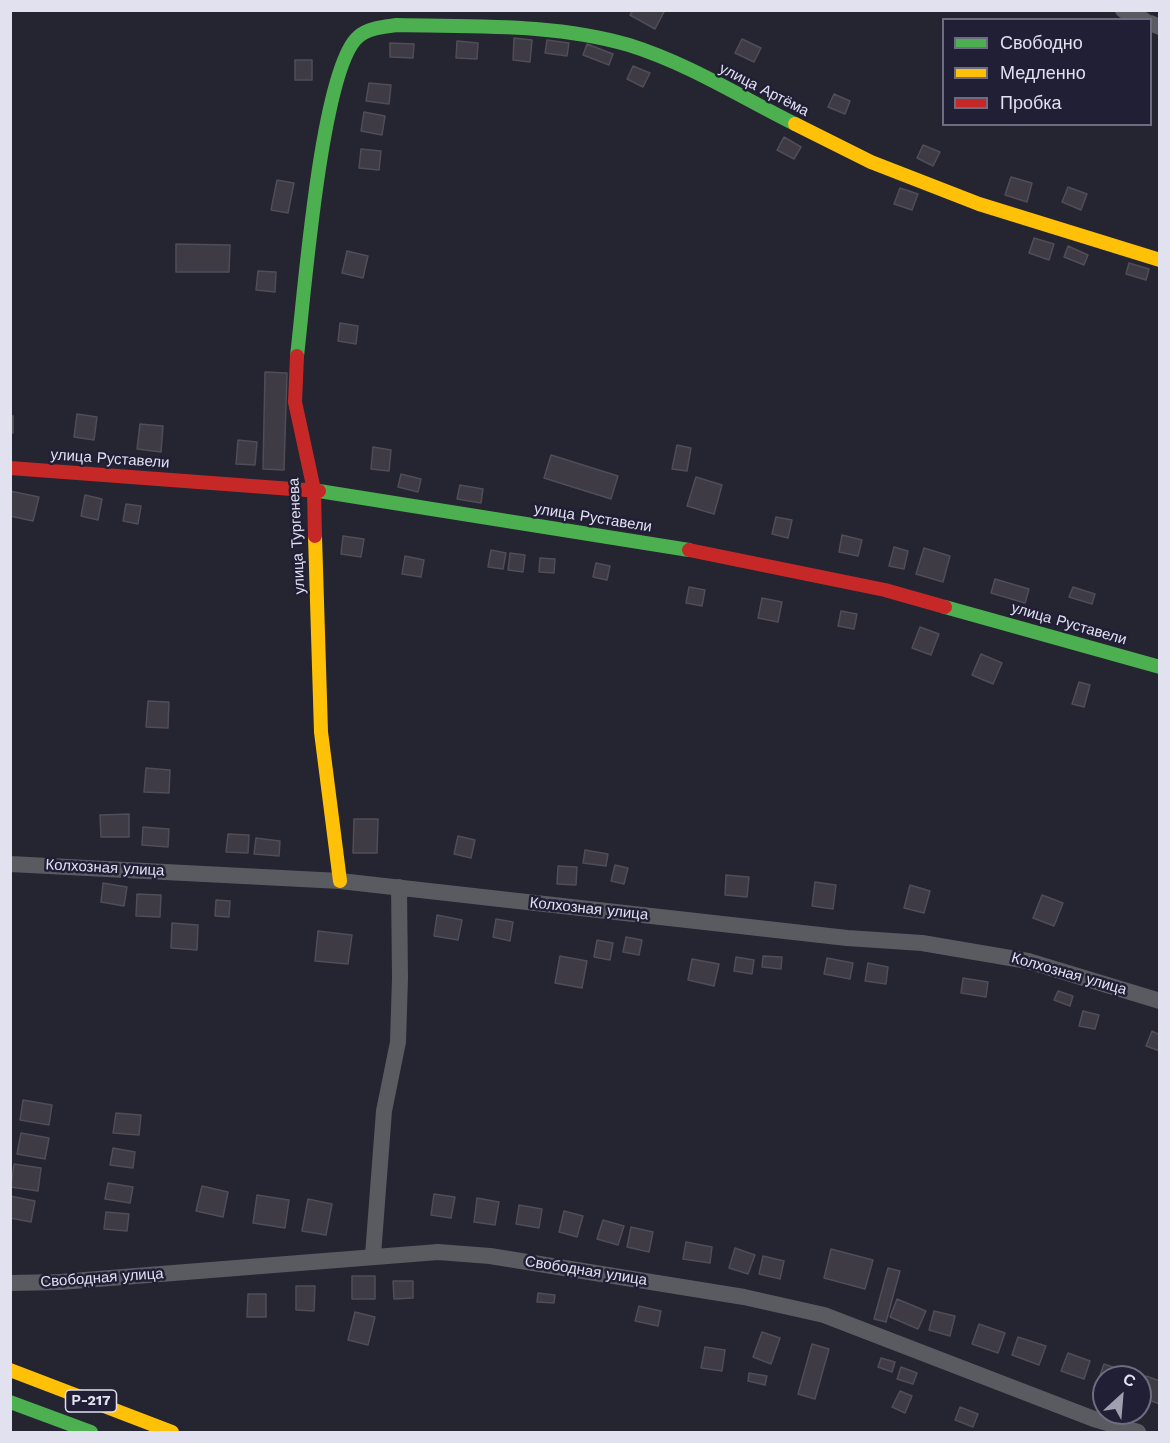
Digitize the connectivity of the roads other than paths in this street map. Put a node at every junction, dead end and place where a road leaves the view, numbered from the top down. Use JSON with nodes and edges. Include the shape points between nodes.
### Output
{"nodes":[{"id":1,"x":1123,"y":10,"type":"edge"},
{"id":2,"x":1140,"y":18,"type":"edge"},
{"id":3,"x":348,"y":51,"type":"joint"},
{"id":4,"x":1160,"y":260,"type":"edge"},
{"id":5,"x":10,"y":468,"type":"edge"},
{"id":6,"x":314,"y":490,"type":"junction"},
{"id":7,"x":1160,"y":667,"type":"edge"},
{"id":8,"x":10,"y":864,"type":"edge"},
{"id":9,"x":340,"y":881,"type":"junction"},
{"id":10,"x":399,"y":887,"type":"junction"},
{"id":11,"x":1160,"y":1001,"type":"edge"},
{"id":12,"x":373,"y":1255,"type":"junction"},
{"id":13,"x":10,"y":1283,"type":"edge"},
{"id":14,"x":10,"y":1370,"type":"edge"},
{"id":15,"x":10,"y":1402,"type":"edge"},
{"id":16,"x":91,"y":1432,"type":"edge"},
{"id":17,"x":172,"y":1432,"type":"edge"},
{"id":18,"x":1138,"y":1432,"type":"edge"}],
"edges":[{"from":1,"to":2,"type":"street"},
{"from":3,"to":4,"type":"main road","name":"улица Артёма","via":[[358,37],[376,28],[397,25],[567,31],[628,45],[662,57],[871,162],[979,204]]},
{"from":3,"to":6,"type":"main road","name":"улица Тургенева","via":[[335,87],[321,152],[296,368],[295,402]]},
{"from":5,"to":6,"type":"main road","name":"улица Руставели"},
{"from":6,"to":7,"type":"main road","name":"улица Руставели","via":[[683,549],[874,588]]},
{"from":6,"to":9,"type":"main road","name":"улица Тургенева","via":[[321,732]]},
{"from":8,"to":9,"type":"street","name":"Колхозная улица"},
{"from":9,"to":10,"type":"street","name":"Колхозная улица"},
{"from":10,"to":11,"type":"street","name":"Колхозная улица","via":[[980,951],[1028,961]]},
{"from":10,"to":12,"type":"street","via":[[398,1042],[384,1111]]},
{"from":12,"to":13,"type":"street","name":"Свободная улица"},
{"from":12,"to":18,"type":"street","name":"Свободная улица","via":[[438,1252],[490,1256],[755,1299],[824,1316],[1083,1415]]},
{"from":14,"to":17,"type":"main road","number":"Р-217"},
{"from":15,"to":16,"type":"main road","number":"Р-217"}]}
